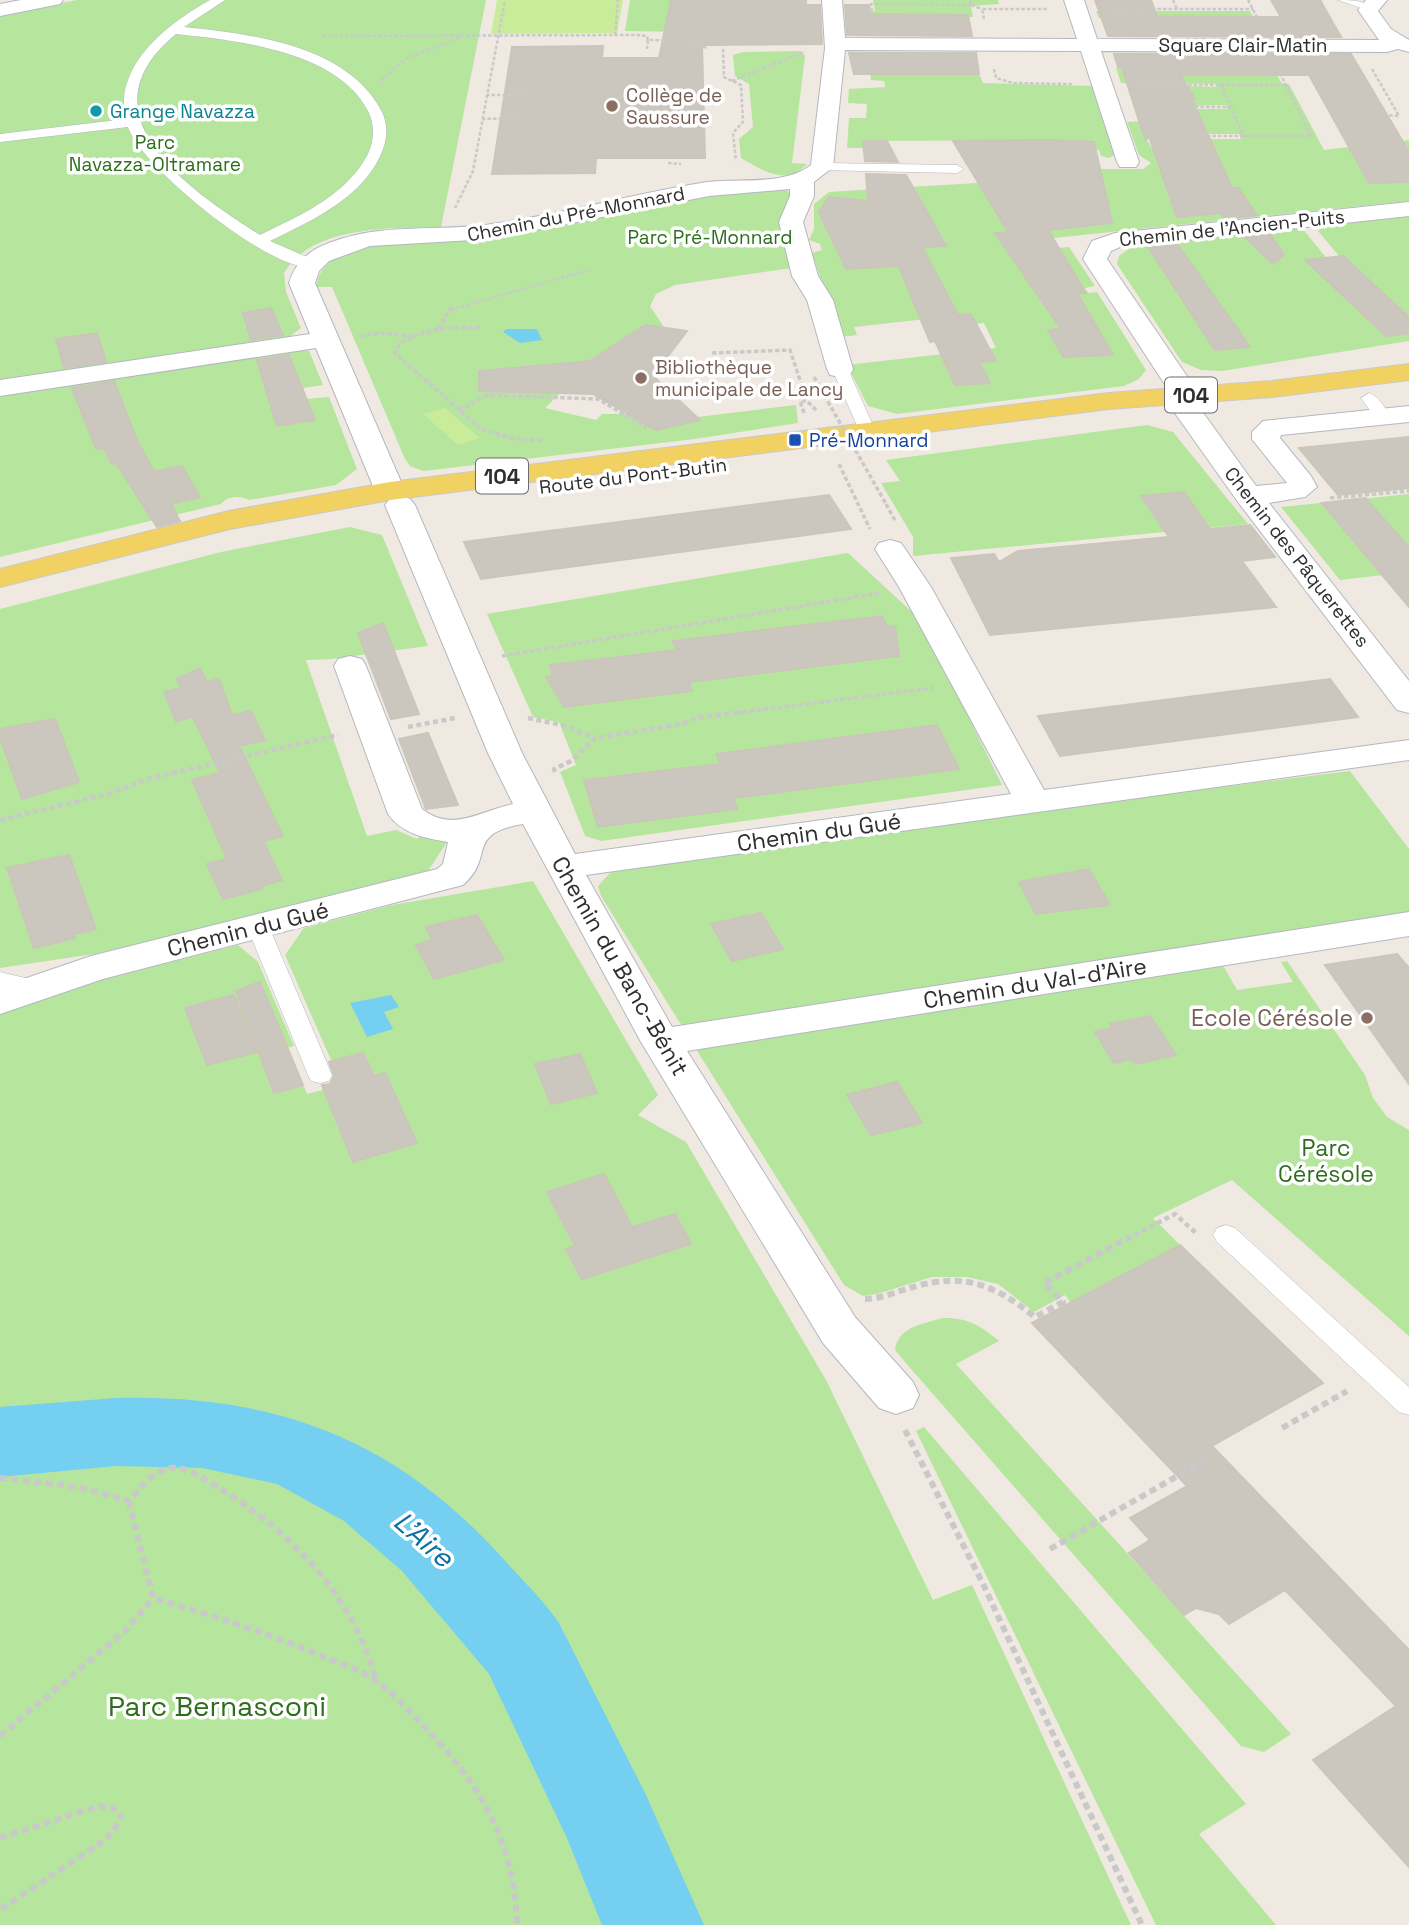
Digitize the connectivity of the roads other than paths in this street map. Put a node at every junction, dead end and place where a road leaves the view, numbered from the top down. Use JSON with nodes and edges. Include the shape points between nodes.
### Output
{"nodes":[{"id":1,"x":47,"y":0,"type":"edge"},
{"id":2,"x":219,"y":0,"type":"edge"},
{"id":3,"x":1074,"y":0,"type":"edge"},
{"id":4,"x":1345,"y":0,"type":"edge"},
{"id":5,"x":842,"y":3,"type":"edge"},
{"id":6,"x":1367,"y":4,"type":"edge"},
{"id":7,"x":0,"y":10,"type":"edge"},
{"id":8,"x":173,"y":30,"type":"junction"},
{"id":9,"x":1089,"y":44,"type":"junction"},
{"id":10,"x":1402,"y":45,"type":"edge"},
{"id":11,"x":825,"y":46,"type":"junction"},
{"id":12,"x":134,"y":122,"type":"junction"},
{"id":13,"x":0,"y":138,"type":"edge"},
{"id":14,"x":1128,"y":162,"type":"road end"},
{"id":15,"x":963,"y":168,"type":"road end"},
{"id":16,"x":812,"y":174,"type":"junction"},
{"id":17,"x":1409,"y":209,"type":"edge"},
{"id":18,"x":259,"y":241,"type":"junction"},
{"id":19,"x":311,"y":264,"type":"junction"},
{"id":20,"x":337,"y":338,"type":"junction"},
{"id":21,"x":1409,"y":351,"type":"edge"},
{"id":22,"x":840,"y":369,"type":"joint"},
{"id":23,"x":1409,"y":372,"type":"edge"},
{"id":24,"x":0,"y":388,"type":"edge"},
{"id":25,"x":1409,"y":394,"type":"edge"},
{"id":26,"x":1184,"y":399,"type":"junction"},
{"id":27,"x":1113,"y":408,"type":"junction"},
{"id":28,"x":1386,"y":409,"type":"edge"},
{"id":29,"x":867,"y":430,"type":"junction"},
{"id":30,"x":1248,"y":496,"type":"junction"},
{"id":31,"x":395,"y":498,"type":"junction"},
{"id":32,"x":890,"y":549,"type":"road end"},
{"id":33,"x":52,"y":571,"type":"junction"},
{"id":34,"x":0,"y":578,"type":"edge"},
{"id":35,"x":0,"y":593,"type":"edge"},
{"id":36,"x":350,"y":666,"type":"dead end"},
{"id":37,"x":1409,"y":703,"type":"edge"},
{"id":38,"x":1409,"y":750,"type":"edge"},
{"id":39,"x":1033,"y":802,"type":"junction"},
{"id":40,"x":532,"y":812,"type":"junction"},
{"id":41,"x":470,"y":834,"type":"junction"},
{"id":42,"x":563,"y":867,"type":"junction"},
{"id":43,"x":1409,"y":924,"type":"edge"},
{"id":44,"x":258,"y":927,"type":"junction"},
{"id":45,"x":17,"y":983,"type":"edge"},
{"id":46,"x":0,"y":1001,"type":"edge"},
{"id":47,"x":661,"y":1042,"type":"junction"},
{"id":48,"x":320,"y":1075,"type":"dead end"},
{"id":49,"x":1226,"y":1235,"type":"dead end"},
{"id":50,"x":896,"y":1395,"type":"road end"},
{"id":51,"x":1404,"y":1400,"type":"edge"}],
"edges":[{"from":1,"to":7,"type":"street"},
{"from":2,"to":8,"type":"lane"},
{"from":3,"to":9,"type":"street"},
{"from":4,"to":6,"type":"lane"},
{"from":5,"to":11,"type":"street"},
{"from":6,"to":10,"type":"street","name":"Square Clair-Matin","via":[[1384,36]]},
{"from":8,"to":12,"type":"lane","via":[[139,67],[132,89]]},
{"from":8,"to":18,"type":"lane","via":[[242,39],[299,54],[346,78],[370,99],[378,116],[378,147],[351,185],[327,204]]},
{"from":9,"to":10,"type":"street","name":"Square Clair-Matin"},
{"from":9,"to":11,"type":"street","name":"Square Clair-Matin"},
{"from":9,"to":14,"type":"street"},
{"from":11,"to":16,"type":"street"},
{"from":12,"to":13,"type":"lane"},
{"from":12,"to":18,"type":"lane","via":[[151,152],[183,185]]},
{"from":15,"to":16,"type":"lane"},
{"from":16,"to":19,"type":"street","name":"Chemin du Pré-Monnard","via":[[692,192],[493,232],[368,239],[325,253]]},
{"from":16,"to":22,"type":"street","via":[[791,222],[805,276],[820,300]]},
{"from":17,"to":26,"type":"street","name":"Chemin de l'Ancien-Puits","via":[[1115,240],[1101,246],[1095,259]]},
{"from":18,"to":19,"type":"lane"},
{"from":19,"to":20,"type":"street","via":[[302,284]]},
{"from":20,"to":24,"type":"street"},
{"from":20,"to":31,"type":"street"},
{"from":21,"to":26,"type":"main road"},
{"from":22,"to":29,"type":"lane"},
{"from":23,"to":27,"type":"main road","name":"Route du Pont-Butin","number":"104"},
{"from":25,"to":28,"type":"main road"},
{"from":26,"to":27,"type":"main road"},
{"from":26,"to":28,"type":"main road"},
{"from":26,"to":30,"type":"street","name":"Chemin des Pâquerettes"},
{"from":27,"to":29,"type":"main road","name":"Route du Pont-Butin","number":"104"},
{"from":27,"to":31,"type":"main road","name":"Route du Pont-Butin","number":"104"},
{"from":28,"to":30,"type":"street","via":[[1273,427],[1266,432],[1266,439],[1302,487]]},
{"from":29,"to":31,"type":"main road","name":"Route du Pont-Butin","number":"104"},
{"from":30,"to":37,"type":"street","name":"Chemin des Pâquerettes"},
{"from":31,"to":33,"type":"main road","name":"Route du Pont-Butin","number":"104"},
{"from":31,"to":40,"type":"street","name":"Chemin du Banc-Bénit"},
{"from":32,"to":39,"type":"street"},
{"from":33,"to":34,"type":"main road","name":"Route du Pont-Butin","number":"104"},
{"from":33,"to":35,"type":"main road","name":"Route du Pont-Butin","number":"104"},
{"from":36,"to":41,"type":"street","via":[[406,814],[426,827]]},
{"from":38,"to":39,"type":"street","name":"Chemin du Gué"},
{"from":39,"to":42,"type":"street","name":"Chemin du Gué"},
{"from":40,"to":41,"type":"street","via":[[486,822]]},
{"from":40,"to":42,"type":"street","name":"Chemin du Banc-Bénit"},
{"from":41,"to":44,"type":"street","name":"Chemin du Gué","via":[[463,864],[450,877]]},
{"from":42,"to":47,"type":"street","name":"Chemin du Banc-Bénit"},
{"from":43,"to":47,"type":"street","name":"Chemin du Val-d'Aire"},
{"from":44,"to":45,"type":"street","name":"Chemin du Gué"},
{"from":44,"to":48,"type":"lane"},
{"from":45,"to":46,"type":"street","name":"Chemin du Gué"},
{"from":47,"to":50,"type":"street","name":"Chemin du Banc-Bénit","via":[[839,1331]]},
{"from":49,"to":51,"type":"lane"}]}
